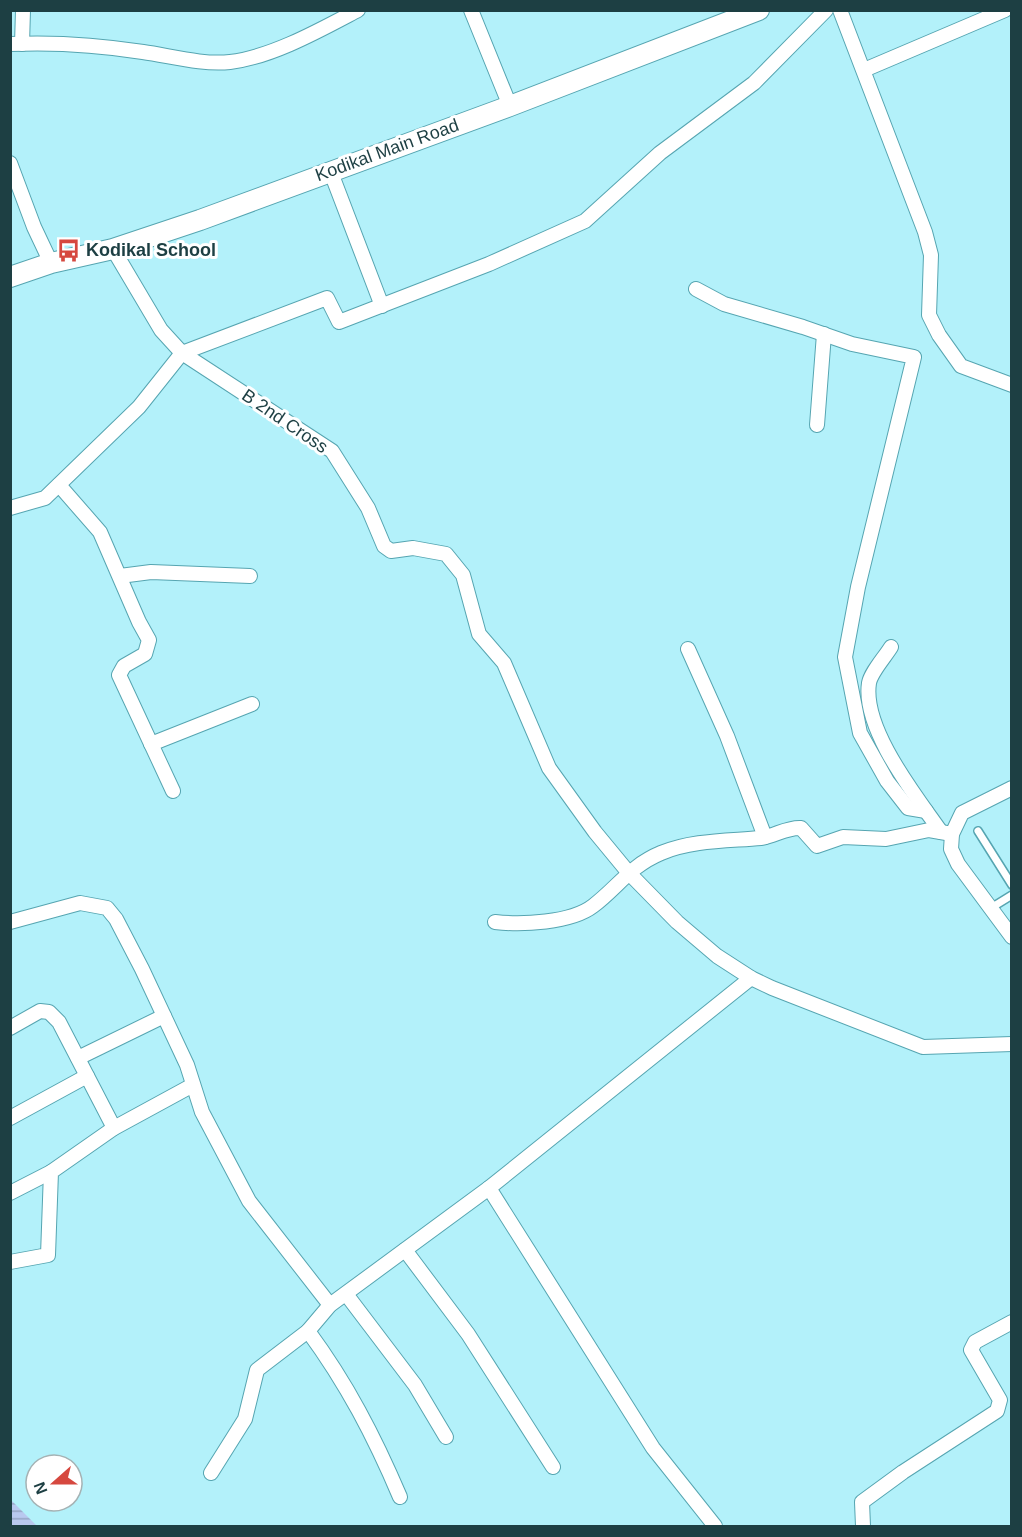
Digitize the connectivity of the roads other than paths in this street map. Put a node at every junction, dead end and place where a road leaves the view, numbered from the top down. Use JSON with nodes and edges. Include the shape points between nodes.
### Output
{"nodes":[{"id":1,"x":23,"y":10,"type":"edge"},
{"id":2,"x":358,"y":10,"type":"edge"},
{"id":3,"x":471,"y":10,"type":"edge"},
{"id":4,"x":759,"y":10,"type":"edge"},
{"id":5,"x":826,"y":10,"type":"edge"},
{"id":6,"x":840,"y":10,"type":"edge"},
{"id":7,"x":1005,"y":10,"type":"edge"},
{"id":8,"x":16,"y":44,"type":"edge"},
{"id":9,"x":864,"y":70,"type":"junction"},
{"id":10,"x":510,"y":106,"type":"junction"},
{"id":11,"x":10,"y":163,"type":"edge"},
{"id":12,"x":330,"y":170,"type":"junction"},
{"id":13,"x":113,"y":249,"type":"junction"},
{"id":14,"x":51,"y":263,"type":"junction"},
{"id":15,"x":10,"y":277,"type":"edge"},
{"id":16,"x":696,"y":289,"type":"dead end"},
{"id":17,"x":382,"y":306,"type":"junction"},
{"id":18,"x":824,"y":334,"type":"junction"},
{"id":19,"x":182,"y":352,"type":"junction"},
{"id":20,"x":1011,"y":385,"type":"edge"},
{"id":21,"x":817,"y":425,"type":"dead end"},
{"id":22,"x":59,"y":485,"type":"junction"},
{"id":23,"x":10,"y":508,"type":"edge"},
{"id":24,"x":120,"y":576,"type":"junction"},
{"id":25,"x":250,"y":576,"type":"dead end"},
{"id":26,"x":891,"y":647,"type":"dead end"},
{"id":27,"x":688,"y":649,"type":"dead end"},
{"id":28,"x":252,"y":704,"type":"dead end"},
{"id":29,"x":151,"y":744,"type":"junction"},
{"id":30,"x":1011,"y":788,"type":"edge"},
{"id":31,"x":173,"y":791,"type":"dead end"},
{"id":32,"x":927,"y":811,"type":"junction"},
{"id":33,"x":978,"y":831,"type":"dead end"},
{"id":34,"x":946,"y":833,"type":"junction"},
{"id":35,"x":765,"y":837,"type":"junction"},
{"id":36,"x":628,"y":872,"type":"junction"},
{"id":37,"x":1011,"y":885,"type":"edge"},
{"id":38,"x":1011,"y":895,"type":"edge"},
{"id":39,"x":991,"y":908,"type":"junction"},
{"id":40,"x":10,"y":922,"type":"edge"},
{"id":41,"x":495,"y":922,"type":"dead end"},
{"id":42,"x":1011,"y":937,"type":"edge"},
{"id":43,"x":751,"y":978,"type":"junction"},
{"id":44,"x":164,"y":1016,"type":"junction"},
{"id":45,"x":10,"y":1028,"type":"edge"},
{"id":46,"x":1011,"y":1045,"type":"edge"},
{"id":47,"x":78,"y":1058,"type":"junction"},
{"id":48,"x":87,"y":1076,"type":"junction"},
{"id":49,"x":193,"y":1085,"type":"junction"},
{"id":50,"x":10,"y":1118,"type":"edge"},
{"id":51,"x":114,"y":1128,"type":"junction"},
{"id":52,"x":51,"y":1172,"type":"junction"},
{"id":53,"x":489,"y":1188,"type":"junction"},
{"id":54,"x":10,"y":1193,"type":"edge"},
{"id":55,"x":405,"y":1250,"type":"junction"},
{"id":56,"x":10,"y":1262,"type":"edge"},
{"id":57,"x":346,"y":1294,"type":"junction"},
{"id":58,"x":330,"y":1305,"type":"junction"},
{"id":59,"x":1011,"y":1322,"type":"edge"},
{"id":60,"x":308,"y":1331,"type":"junction"},
{"id":61,"x":446,"y":1437,"type":"dead end"},
{"id":62,"x":553,"y":1467,"type":"dead end"},
{"id":63,"x":211,"y":1473,"type":"dead end"},
{"id":64,"x":400,"y":1497,"type":"dead end"},
{"id":65,"x":715,"y":1527,"type":"edge"},
{"id":66,"x":863,"y":1527,"type":"edge"}],
"edges":[{"from":1,"to":8,"type":"street"},
{"from":2,"to":8,"type":"street","via":[[312,34],[230,62],[102,46]]},
{"from":3,"to":10,"type":"street"},
{"from":4,"to":10,"type":"street","name":"Kodikal Main Road"},
{"from":5,"to":17,"type":"street","via":[[754,83],[660,153],[585,221]]},
{"from":6,"to":9,"type":"street"},
{"from":7,"to":9,"type":"street"},
{"from":9,"to":20,"type":"street","via":[[931,255],[929,315],[961,366]]},
{"from":10,"to":12,"type":"street","name":"Kodikal Main Road"},
{"from":11,"to":14,"type":"street"},
{"from":12,"to":13,"type":"street","name":"Kodikal Main Road"},
{"from":12,"to":17,"type":"street"},
{"from":13,"to":14,"type":"street","name":"Kodikal Main Road"},
{"from":13,"to":19,"type":"street","name":"B 2nd Cross","via":[[161,330]]},
{"from":14,"to":15,"type":"street","name":"Kodikal Main Road"},
{"from":16,"to":18,"type":"street","via":[[724,304]]},
{"from":17,"to":19,"type":"street","via":[[339,322],[327,298]]},
{"from":18,"to":21,"type":"street"},
{"from":18,"to":32,"type":"street","via":[[914,357],[858,587],[845,657],[860,733],[887,781],[908,808]]},
{"from":19,"to":22,"type":"street","via":[[139,407]]},
{"from":19,"to":36,"type":"street","name":"B 2nd Cross","via":[[332,451],[368,508],[384,546],[391,551],[413,548],[446,554],[463,575],[479,634],[504,663],[549,768]]},
{"from":22,"to":23,"type":"street","via":[[45,498]]},
{"from":22,"to":24,"type":"street","via":[[100,532]]},
{"from":24,"to":25,"type":"street","via":[[151,572]]},
{"from":24,"to":29,"type":"street","via":[[149,640],[145,654],[124,666],[119,675]]},
{"from":26,"to":32,"type":"street","via":[[869,682],[871,708],[896,767]]},
{"from":27,"to":35,"type":"street","via":[[731,745]]},
{"from":28,"to":29,"type":"street"},
{"from":29,"to":31,"type":"street"},
{"from":30,"to":34,"type":"street","via":[[962,813]]},
{"from":32,"to":34,"type":"street"},
{"from":33,"to":37,"type":"lane"},
{"from":34,"to":35,"type":"street","via":[[929,830],[886,839],[843,837],[817,846],[801,828]]},
{"from":34,"to":39,"type":"street","via":[[958,864]]},
{"from":35,"to":36,"type":"street","via":[[682,847],[661,853]]},
{"from":36,"to":41,"type":"street","via":[[592,908],[525,925]]},
{"from":36,"to":43,"type":"street","via":[[709,949]]},
{"from":38,"to":39,"type":"lane"},
{"from":39,"to":42,"type":"street"},
{"from":40,"to":44,"type":"street","via":[[80,903],[107,908]]},
{"from":43,"to":46,"type":"street","via":[[923,1047]]},
{"from":43,"to":53,"type":"street"},
{"from":44,"to":47,"type":"street"},
{"from":44,"to":49,"type":"street"},
{"from":45,"to":47,"type":"street","via":[[40,1011],[49,1012]]},
{"from":47,"to":48,"type":"street"},
{"from":48,"to":50,"type":"street"},
{"from":48,"to":51,"type":"street"},
{"from":49,"to":51,"type":"street"},
{"from":49,"to":58,"type":"street","via":[[207,1123],[249,1201]]},
{"from":51,"to":52,"type":"street"},
{"from":52,"to":54,"type":"street"},
{"from":52,"to":56,"type":"street","via":[[48,1255]]},
{"from":53,"to":55,"type":"street"},
{"from":53,"to":65,"type":"street","via":[[653,1448]]},
{"from":55,"to":57,"type":"street"},
{"from":55,"to":62,"type":"street","via":[[468,1334]]},
{"from":57,"to":58,"type":"street"},
{"from":57,"to":61,"type":"street","via":[[415,1385]]},
{"from":58,"to":60,"type":"street"},
{"from":59,"to":66,"type":"street","via":[[975,1342],[971,1350],[1000,1400],[997,1411],[862,1502]]},
{"from":60,"to":63,"type":"street","via":[[257,1370],[245,1419]]},
{"from":60,"to":64,"type":"street","via":[[374,1435]]}]}
